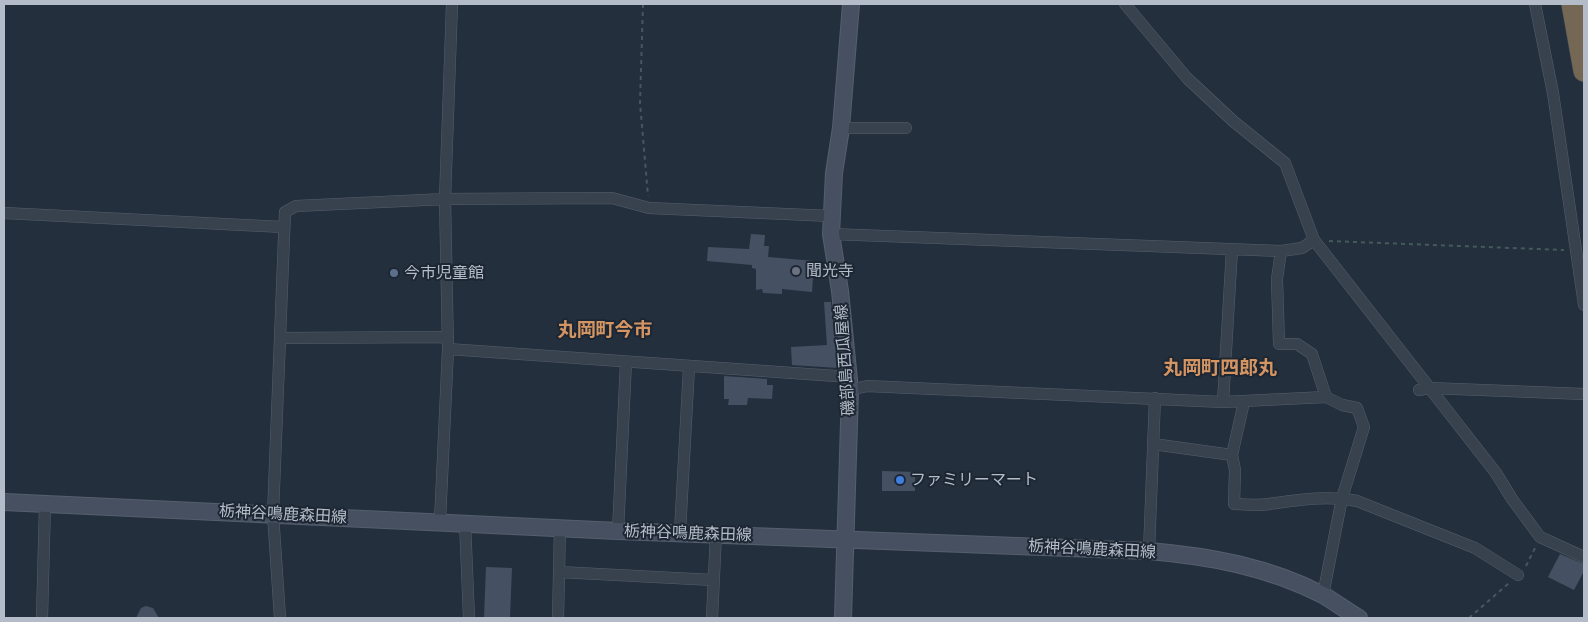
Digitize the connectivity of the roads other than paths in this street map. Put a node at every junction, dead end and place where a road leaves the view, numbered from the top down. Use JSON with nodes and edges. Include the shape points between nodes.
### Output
{"nodes":[{"id":1,"x":452,"y":4,"type":"edge"},
{"id":2,"x":851,"y":4,"type":"edge"},
{"id":3,"x":1125,"y":4,"type":"edge"},
{"id":4,"x":1535,"y":4,"type":"edge"},
{"id":5,"x":1572,"y":4,"type":"edge"},
{"id":6,"x":1584,"y":71,"type":"edge"},
{"id":7,"x":841,"y":128,"type":"junction"},
{"id":8,"x":906,"y":128,"type":"dead end"},
{"id":9,"x":445,"y":199,"type":"junction"},
{"id":10,"x":4,"y":213,"type":"edge"},
{"id":11,"x":831,"y":216,"type":"junction"},
{"id":12,"x":284,"y":227,"type":"junction"},
{"id":13,"x":831,"y":234,"type":"junction"},
{"id":14,"x":1314,"y":240,"type":"junction"},
{"id":15,"x":1232,"y":249,"type":"junction"},
{"id":16,"x":1281,"y":251,"type":"junction"},
{"id":17,"x":1584,"y":305,"type":"edge"},
{"id":18,"x":280,"y":338,"type":"junction"},
{"id":19,"x":448,"y":343,"type":"junction"},
{"id":20,"x":626,"y":362,"type":"junction"},
{"id":21,"x":689,"y":367,"type":"junction"},
{"id":22,"x":850,"y":384,"type":"junction"},
{"id":23,"x":1424,"y":389,"type":"junction"},
{"id":24,"x":1584,"y":394,"type":"edge"},
{"id":25,"x":1326,"y":397,"type":"junction"},
{"id":26,"x":1155,"y":398,"type":"junction"},
{"id":27,"x":1223,"y":402,"type":"junction"},
{"id":28,"x":1244,"y":402,"type":"junction"},
{"id":29,"x":1154,"y":444,"type":"junction"},
{"id":30,"x":1232,"y":455,"type":"junction"},
{"id":31,"x":1342,"y":498,"type":"junction"},
{"id":32,"x":4,"y":502,"type":"edge"},
{"id":33,"x":45,"y":504,"type":"junction"},
{"id":34,"x":273,"y":514,"type":"junction"},
{"id":35,"x":440,"y":522,"type":"junction"},
{"id":36,"x":465,"y":522,"type":"junction"},
{"id":37,"x":560,"y":527,"type":"junction"},
{"id":38,"x":618,"y":531,"type":"junction"},
{"id":39,"x":680,"y":532,"type":"junction"},
{"id":40,"x":716,"y":534,"type":"junction"},
{"id":41,"x":847,"y":538,"type":"junction"},
{"id":42,"x":1149,"y":551,"type":"junction"},
{"id":43,"x":1584,"y":557,"type":"edge"},
{"id":44,"x":559,"y":572,"type":"junction"},
{"id":45,"x":1518,"y":575,"type":"dead end"},
{"id":46,"x":713,"y":580,"type":"junction"},
{"id":47,"x":1323,"y":595,"type":"junction"},
{"id":48,"x":42,"y":618,"type":"edge"},
{"id":49,"x":280,"y":618,"type":"edge"},
{"id":50,"x":469,"y":618,"type":"edge"},
{"id":51,"x":558,"y":618,"type":"edge"},
{"id":52,"x":712,"y":618,"type":"edge"},
{"id":53,"x":843,"y":618,"type":"edge"},
{"id":54,"x":1359,"y":618,"type":"edge"}],
"edges":[{"from":1,"to":9,"type":"street"},
{"from":2,"to":7,"type":"main road","name":"磯部島西瓜屋線"},
{"from":3,"to":14,"type":"street","via":[[1186,78],[1285,163]]},
{"from":4,"to":17,"type":"street","via":[[1553,93]]},
{"from":5,"to":6,"type":"highway"},
{"from":7,"to":8,"type":"street"},
{"from":7,"to":11,"type":"main road","name":"磯部島西瓜屋線"},
{"from":9,"to":11,"type":"street","via":[[612,198],[650,208]]},
{"from":9,"to":12,"type":"street","via":[[296,206],[285,212]]},
{"from":9,"to":19,"type":"street"},
{"from":10,"to":12,"type":"street"},
{"from":11,"to":13,"type":"main road","name":"磯部島西瓜屋線"},
{"from":12,"to":18,"type":"street"},
{"from":13,"to":15,"type":"street"},
{"from":13,"to":22,"type":"main road","name":"磯部島西瓜屋線"},
{"from":14,"to":16,"type":"street","via":[[1302,248]]},
{"from":14,"to":23,"type":"street"},
{"from":15,"to":16,"type":"street"},
{"from":15,"to":27,"type":"street"},
{"from":16,"to":25,"type":"street","via":[[1277,279],[1280,344],[1297,344],[1312,354]]},
{"from":18,"to":19,"type":"street"},
{"from":18,"to":34,"type":"street"},
{"from":19,"to":20,"type":"street"},
{"from":19,"to":35,"type":"street"},
{"from":20,"to":21,"type":"street"},
{"from":20,"to":38,"type":"street"},
{"from":21,"to":22,"type":"street"},
{"from":21,"to":39,"type":"street"},
{"from":22,"to":26,"type":"street"},
{"from":22,"to":41,"type":"main road","name":"磯部島西瓜屋線"},
{"from":23,"to":24,"type":"street"},
{"from":23,"to":43,"type":"street","via":[[1496,473],[1540,536]]},
{"from":25,"to":28,"type":"street"},
{"from":25,"to":31,"type":"street","via":[[1357,408],[1364,427]]},
{"from":26,"to":27,"type":"street"},
{"from":26,"to":29,"type":"street"},
{"from":27,"to":28,"type":"street"},
{"from":28,"to":30,"type":"street"},
{"from":29,"to":30,"type":"street"},
{"from":29,"to":42,"type":"street"},
{"from":30,"to":31,"type":"street","via":[[1234,504]]},
{"from":31,"to":45,"type":"street","via":[[1476,548]]},
{"from":31,"to":47,"type":"street"},
{"from":32,"to":33,"type":"main road","name":"栃神谷鳴鹿森田線"},
{"from":33,"to":34,"type":"main road","name":"栃神谷鳴鹿森田線"},
{"from":33,"to":48,"type":"street"},
{"from":34,"to":35,"type":"main road","name":"栃神谷鳴鹿森田線"},
{"from":34,"to":49,"type":"street"},
{"from":35,"to":36,"type":"main road","name":"栃神谷鳴鹿森田線"},
{"from":36,"to":37,"type":"main road","name":"栃神谷鳴鹿森田線"},
{"from":36,"to":50,"type":"street"},
{"from":37,"to":38,"type":"main road","name":"栃神谷鳴鹿森田線"},
{"from":37,"to":44,"type":"street"},
{"from":38,"to":39,"type":"main road","name":"栃神谷鳴鹿森田線"},
{"from":39,"to":40,"type":"main road","name":"栃神谷鳴鹿森田線"},
{"from":40,"to":41,"type":"main road","name":"栃神谷鳴鹿森田線"},
{"from":40,"to":46,"type":"street"},
{"from":41,"to":42,"type":"main road","name":"栃神谷鳴鹿森田線"},
{"from":41,"to":53,"type":"main road","name":"磯部島西瓜屋線"},
{"from":42,"to":47,"type":"main road","name":"栃神谷鳴鹿森田線","via":[[1201,556],[1263,571]]},
{"from":44,"to":46,"type":"street"},
{"from":44,"to":51,"type":"street"},
{"from":46,"to":52,"type":"street"},
{"from":47,"to":54,"type":"main road","name":"栃神谷鳴鹿森田線"}]}
